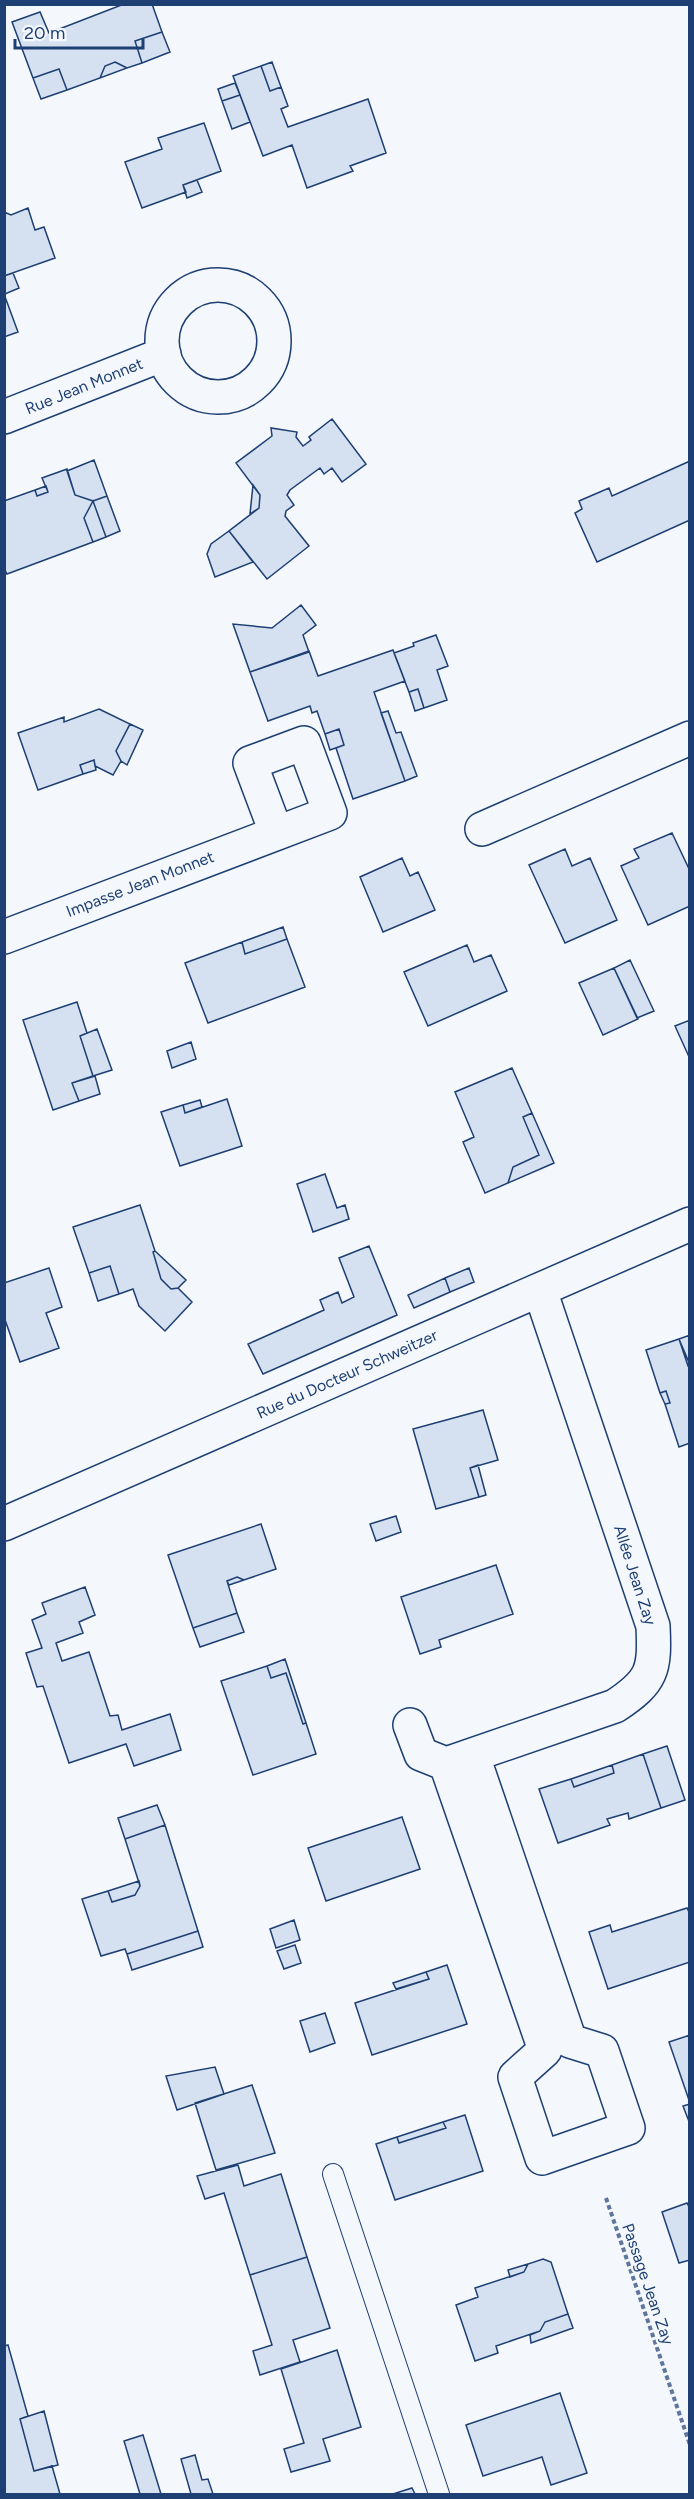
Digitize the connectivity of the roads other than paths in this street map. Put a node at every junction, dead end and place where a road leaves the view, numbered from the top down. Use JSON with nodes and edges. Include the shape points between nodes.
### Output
{"nodes":[{"id":1,"x":164,"y":354,"type":"dead end"},
{"id":2,"x":4,"y":417,"type":"edge"},
{"id":3,"x":690,"y":738,"type":"edge"},
{"id":4,"x":482,"y":829,"type":"dead end"},
{"id":5,"x":276,"y":832,"type":"dead end"},
{"id":6,"x":4,"y":937,"type":"edge"},
{"id":7,"x":690,"y":1224,"type":"edge"},
{"id":8,"x":540,"y":1290,"type":"junction"},
{"id":9,"x":4,"y":1524,"type":"edge"},
{"id":10,"x":410,"y":1725,"type":"dead end"},
{"id":11,"x":460,"y":1760,"type":"junction"},
{"id":12,"x":558,"y":2045,"type":"dead end"},
{"id":13,"x":333,"y":2174,"type":"dead end"},
{"id":14,"x":439,"y":2494,"type":"edge"}],
"edges":[{"from":1,"to":2,"type":"street","name":"Rue Jean Monnet"},
{"from":3,"to":4,"type":"street"},
{"from":5,"to":6,"type":"street","name":"Impasse Jean Monnet"},
{"from":7,"to":8,"type":"street","name":"Rue du Docteur Schweitzer"},
{"from":8,"to":9,"type":"street","name":"Rue du Docteur Schweitzer"},
{"from":8,"to":11,"type":"street","name":"Allée Jean Zay","via":[[653,1626],[654,1652],[650,1675],[637,1691],[615,1706]]},
{"from":10,"to":11,"type":"street","via":[[421,1754]]},
{"from":11,"to":12,"type":"street"},
{"from":13,"to":14,"type":"lane"}]}
